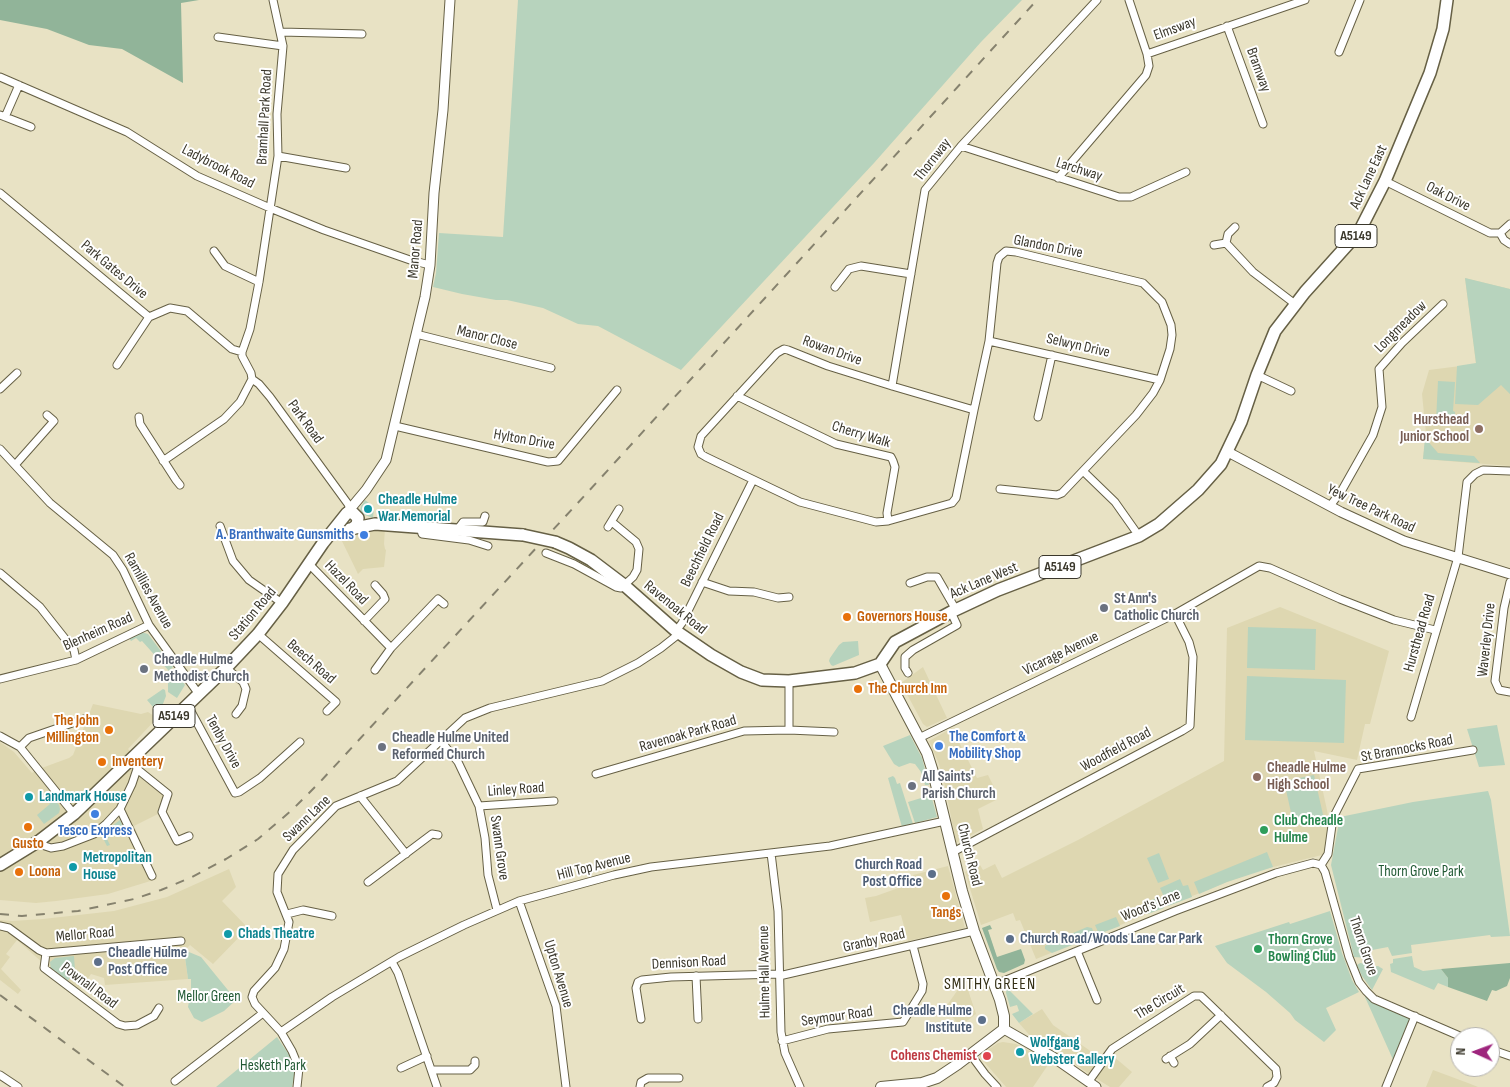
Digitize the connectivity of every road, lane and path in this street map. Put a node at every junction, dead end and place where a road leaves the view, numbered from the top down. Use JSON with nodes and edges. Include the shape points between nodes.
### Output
{"nodes":[{"id":1,"x":274,"y":0,"type":"edge"},
{"id":2,"x":450,"y":0,"type":"edge"},
{"id":3,"x":1097,"y":0,"type":"edge"},
{"id":4,"x":1129,"y":0,"type":"edge"},
{"id":5,"x":1305,"y":0,"type":"edge"},
{"id":6,"x":1360,"y":0,"type":"edge"},
{"id":7,"x":1447,"y":0,"type":"edge"},
{"id":8,"x":1227,"y":26,"type":"junction"},
{"id":9,"x":281,"y":32,"type":"junction"},
{"id":10,"x":362,"y":34,"type":"dead end"},
{"id":11,"x":218,"y":37,"type":"dead end"},
{"id":12,"x":283,"y":46,"type":"junction"},
{"id":13,"x":1339,"y":52,"type":"dead end"},
{"id":14,"x":1147,"y":54,"type":"junction"},
{"id":15,"x":0,"y":77,"type":"edge"},
{"id":16,"x":19,"y":85,"type":"junction"},
{"id":17,"x":3,"y":116,"type":"edge"},
{"id":18,"x":1263,"y":124,"type":"dead end"},
{"id":19,"x":31,"y":128,"type":"dead end"},
{"id":20,"x":961,"y":146,"type":"junction"},
{"id":21,"x":278,"y":156,"type":"junction"},
{"id":22,"x":346,"y":168,"type":"dead end"},
{"id":23,"x":1186,"y":172,"type":"dead end"},
{"id":24,"x":1058,"y":178,"type":"junction"},
{"id":25,"x":1385,"y":181,"type":"junction"},
{"id":26,"x":0,"y":193,"type":"edge"},
{"id":27,"x":270,"y":208,"type":"junction"},
{"id":28,"x":1510,"y":224,"type":"edge"},
{"id":29,"x":1235,"y":227,"type":"dead end"},
{"id":30,"x":1500,"y":233,"type":"junction"},
{"id":31,"x":1226,"y":243,"type":"junction"},
{"id":32,"x":1510,"y":244,"type":"edge"},
{"id":33,"x":1214,"y":245,"type":"dead end"},
{"id":34,"x":214,"y":251,"type":"dead end"},
{"id":35,"x":430,"y":265,"type":"junction"},
{"id":36,"x":911,"y":274,"type":"junction"},
{"id":37,"x":259,"y":282,"type":"junction"},
{"id":38,"x":835,"y":287,"type":"dead end"},
{"id":39,"x":1295,"y":304,"type":"junction"},
{"id":40,"x":1443,"y":304,"type":"dead end"},
{"id":41,"x":149,"y":317,"type":"junction"},
{"id":42,"x":416,"y":334,"type":"junction"},
{"id":43,"x":989,"y":341,"type":"junction"},
{"id":44,"x":242,"y":352,"type":"junction"},
{"id":45,"x":1052,"y":355,"type":"junction"},
{"id":46,"x":116,"y":365,"type":"dead end"},
{"id":47,"x":551,"y":368,"type":"dead end"},
{"id":48,"x":17,"y":374,"type":"dead end"},
{"id":49,"x":1257,"y":375,"type":"junction"},
{"id":50,"x":252,"y":379,"type":"junction"},
{"id":51,"x":1160,"y":380,"type":"junction"},
{"id":52,"x":892,"y":386,"type":"junction"},
{"id":53,"x":0,"y":389,"type":"edge"},
{"id":54,"x":616,"y":390,"type":"dead end"},
{"id":55,"x":1291,"y":391,"type":"dead end"},
{"id":56,"x":737,"y":396,"type":"junction"},
{"id":57,"x":974,"y":410,"type":"junction"},
{"id":58,"x":47,"y":415,"type":"dead end"},
{"id":59,"x":139,"y":417,"type":"dead end"},
{"id":60,"x":1038,"y":417,"type":"dead end"},
{"id":61,"x":395,"y":426,"type":"junction"},
{"id":62,"x":0,"y":449,"type":"edge"},
{"id":63,"x":1228,"y":452,"type":"junction"},
{"id":64,"x":164,"y":461,"type":"junction"},
{"id":65,"x":15,"y":465,"type":"junction"},
{"id":66,"x":1083,"y":471,"type":"junction"},
{"id":67,"x":1510,"y":471,"type":"edge"},
{"id":68,"x":753,"y":480,"type":"junction"},
{"id":69,"x":180,"y":485,"type":"dead end"},
{"id":70,"x":1000,"y":489,"type":"dead end"},
{"id":71,"x":1330,"y":506,"type":"junction"},
{"id":72,"x":619,"y":509,"type":"dead end"},
{"id":73,"x":485,"y":516,"type":"dead end"},
{"id":74,"x":350,"y":519,"type":"junction"},
{"id":75,"x":888,"y":521,"type":"junction"},
{"id":76,"x":220,"y":526,"type":"dead end"},
{"id":77,"x":420,"y":526,"type":"junction"},
{"id":78,"x":457,"y":530,"type":"junction"},
{"id":79,"x":1139,"y":536,"type":"junction"},
{"id":80,"x":488,"y":546,"type":"dead end"},
{"id":81,"x":546,"y":552,"type":"dead end"},
{"id":82,"x":1458,"y":558,"type":"junction"},
{"id":83,"x":309,"y":564,"type":"junction"},
{"id":84,"x":0,"y":573,"type":"edge"},
{"id":85,"x":1510,"y":574,"type":"edge"},
{"id":86,"x":702,"y":582,"type":"junction"},
{"id":87,"x":910,"y":582,"type":"dead end"},
{"id":88,"x":1510,"y":582,"type":"edge"},
{"id":89,"x":375,"y":585,"type":"dead end"},
{"id":90,"x":624,"y":585,"type":"junction"},
{"id":91,"x":789,"y":597,"type":"dead end"},
{"id":92,"x":282,"y":604,"type":"junction"},
{"id":93,"x":444,"y":604,"type":"dead end"},
{"id":94,"x":953,"y":611,"type":"junction"},
{"id":95,"x":1175,"y":614,"type":"junction"},
{"id":96,"x":364,"y":621,"type":"junction"},
{"id":97,"x":149,"y":625,"type":"junction"},
{"id":98,"x":1436,"y":630,"type":"junction"},
{"id":99,"x":678,"y":632,"type":"junction"},
{"id":100,"x":258,"y":634,"type":"junction"},
{"id":101,"x":391,"y":648,"type":"junction"},
{"id":102,"x":76,"y":660,"type":"junction"},
{"id":103,"x":880,"y":664,"type":"junction"},
{"id":104,"x":226,"y":668,"type":"junction"},
{"id":105,"x":374,"y":670,"type":"dead end"},
{"id":106,"x":908,"y":673,"type":"dead end"},
{"id":107,"x":0,"y":678,"type":"edge"},
{"id":108,"x":789,"y":681,"type":"junction"},
{"id":109,"x":1510,"y":692,"type":"edge"},
{"id":110,"x":198,"y":693,"type":"junction"},
{"id":111,"x":187,"y":704,"type":"junction"},
{"id":112,"x":327,"y":712,"type":"dead end"},
{"id":113,"x":236,"y":714,"type":"dead end"},
{"id":114,"x":1411,"y":717,"type":"dead end"},
{"id":115,"x":84,"y":719,"type":"dead end"},
{"id":116,"x":789,"y":730,"type":"junction"},
{"id":117,"x":834,"y":732,"type":"dead end"},
{"id":118,"x":0,"y":736,"type":"edge"},
{"id":119,"x":919,"y":738,"type":"junction"},
{"id":120,"x":440,"y":740,"type":"junction"},
{"id":121,"x":300,"y":742,"type":"dead end"},
{"id":122,"x":20,"y":747,"type":"junction"},
{"id":123,"x":1473,"y":750,"type":"dead end"},
{"id":124,"x":132,"y":758,"type":"junction"},
{"id":125,"x":137,"y":770,"type":"junction"},
{"id":126,"x":596,"y":774,"type":"dead end"},
{"id":127,"x":360,"y":796,"type":"junction"},
{"id":128,"x":554,"y":801,"type":"dead end"},
{"id":129,"x":479,"y":806,"type":"junction"},
{"id":130,"x":120,"y":809,"type":"junction"},
{"id":131,"x":74,"y":814,"type":"junction"},
{"id":132,"x":945,"y":821,"type":"junction"},
{"id":133,"x":438,"y":835,"type":"dead end"},
{"id":134,"x":188,"y":836,"type":"dead end"},
{"id":135,"x":39,"y":841,"type":"junction"},
{"id":136,"x":953,"y":852,"type":"junction"},
{"id":137,"x":771,"y":853,"type":"junction"},
{"id":138,"x":406,"y":854,"type":"junction"},
{"id":139,"x":1321,"y":865,"type":"junction"},
{"id":140,"x":0,"y":866,"type":"edge"},
{"id":141,"x":152,"y":876,"type":"dead end"},
{"id":142,"x":368,"y":882,"type":"dead end"},
{"id":143,"x":519,"y":901,"type":"junction"},
{"id":144,"x":497,"y":910,"type":"junction"},
{"id":145,"x":286,"y":914,"type":"junction"},
{"id":146,"x":332,"y":916,"type":"dead end"},
{"id":147,"x":0,"y":926,"type":"edge"},
{"id":148,"x":974,"y":931,"type":"junction"},
{"id":149,"x":181,"y":940,"type":"dead end"},
{"id":150,"x":913,"y":946,"type":"junction"},
{"id":151,"x":1077,"y":951,"type":"junction"},
{"id":152,"x":46,"y":952,"type":"junction"},
{"id":153,"x":392,"y":962,"type":"junction"},
{"id":154,"x":779,"y":975,"type":"junction"},
{"id":155,"x":696,"y":976,"type":"junction"},
{"id":156,"x":994,"y":985,"type":"junction"},
{"id":157,"x":1097,"y":1000,"type":"dead end"},
{"id":158,"x":158,"y":1008,"type":"dead end"},
{"id":159,"x":263,"y":1013,"type":"junction"},
{"id":160,"x":1221,"y":1015,"type":"junction"},
{"id":161,"x":1415,"y":1016,"type":"junction"},
{"id":162,"x":641,"y":1019,"type":"dead end"},
{"id":163,"x":698,"y":1019,"type":"dead end"},
{"id":164,"x":1004,"y":1029,"type":"junction"},
{"id":165,"x":281,"y":1032,"type":"junction"},
{"id":166,"x":1450,"y":1032,"type":"edge"},
{"id":167,"x":782,"y":1041,"type":"junction"},
{"id":168,"x":971,"y":1055,"type":"junction"},
{"id":169,"x":427,"y":1056,"type":"junction"},
{"id":170,"x":475,"y":1060,"type":"dead end"},
{"id":171,"x":1174,"y":1063,"type":"dead end"},
{"id":172,"x":401,"y":1068,"type":"dead end"},
{"id":173,"x":432,"y":1070,"type":"junction"},
{"id":174,"x":0,"y":1075,"type":"edge"},
{"id":175,"x":679,"y":1078,"type":"dead end"},
{"id":176,"x":175,"y":1082,"type":"dead end"},
{"id":177,"x":930,"y":1084,"type":"edge"},
{"id":178,"x":1092,"y":1084,"type":"edge"},
{"id":179,"x":18,"y":1087,"type":"edge"},
{"id":180,"x":297,"y":1087,"type":"edge"},
{"id":181,"x":437,"y":1087,"type":"edge"},
{"id":182,"x":566,"y":1087,"type":"edge"},
{"id":183,"x":640,"y":1087,"type":"edge"},
{"id":184,"x":800,"y":1087,"type":"edge"},
{"id":185,"x":881,"y":1087,"type":"edge"},
{"id":186,"x":997,"y":1087,"type":"edge"},
{"id":187,"x":1267,"y":1087,"type":"edge"},
{"id":188,"x":1386,"y":1087,"type":"edge"}],
"edges":[{"from":1,"to":9,"type":"street","name":"Bramhall Park Road"},
{"from":2,"to":35,"type":"street","name":"Manor Road"},
{"from":3,"to":20,"type":"street","name":"Thornway"},
{"from":4,"to":14,"type":"street"},
{"from":5,"to":8,"type":"street","name":"Elmsway"},
{"from":6,"to":13,"type":"street"},
{"from":7,"to":25,"type":"main road","name":"Ack Lane East","number":"A5149","via":[[1443,29],[1430,72]]},
{"from":8,"to":14,"type":"street","name":"Elmsway"},
{"from":8,"to":18,"type":"street","name":"Bramway"},
{"from":9,"to":10,"type":"street"},
{"from":9,"to":12,"type":"street","name":"Bramhall Park Road"},
{"from":11,"to":12,"type":"street"},
{"from":12,"to":21,"type":"street","name":"Bramhall Park Road","via":[[277,114]]},
{"from":14,"to":24,"type":"street","name":"Elmsway","via":[[1146,75]]},
{"from":15,"to":16,"type":"street","name":"Ladybrook Road"},
{"from":16,"to":17,"type":"street"},
{"from":16,"to":27,"type":"street","name":"Ladybrook Road","via":[[127,132],[197,176]]},
{"from":17,"to":19,"type":"street"},
{"from":20,"to":24,"type":"street","name":"Larchway"},
{"from":20,"to":36,"type":"street","name":"Thornway","via":[[925,190]]},
{"from":21,"to":22,"type":"street"},
{"from":21,"to":27,"type":"street","name":"Bramhall Park Road"},
{"from":23,"to":24,"type":"street","name":"Larchway","via":[[1126,198]]},
{"from":25,"to":30,"type":"street","name":"Oak Drive","via":[[1490,233]]},
{"from":25,"to":39,"type":"main road","name":"Ack Lane East","number":"A5149","via":[[1359,232]]},
{"from":26,"to":41,"type":"street","name":"Park Gates Drive"},
{"from":27,"to":35,"type":"street","name":"Ladybrook Road","via":[[324,230]]},
{"from":27,"to":37,"type":"street","name":"Bramhall Park Road"},
{"from":28,"to":30,"type":"street"},
{"from":29,"to":31,"type":"street","via":[[1228,234]]},
{"from":30,"to":32,"type":"street"},
{"from":31,"to":33,"type":"street"},
{"from":31,"to":39,"type":"street","via":[[1253,272]]},
{"from":34,"to":37,"type":"street","via":[[225,266]]},
{"from":35,"to":42,"type":"street","name":"Manor Road"},
{"from":36,"to":38,"type":"street","via":[[861,266],[849,270]]},
{"from":36,"to":52,"type":"street","name":"Thornway"},
{"from":37,"to":44,"type":"street","name":"Bramhall Park Road"},
{"from":39,"to":49,"type":"main road","name":"Ack Lane East","number":"A5149","via":[[1275,331]]},
{"from":40,"to":71,"type":"street","name":"Longmeadow","via":[[1379,369],[1382,407],[1373,435]]},
{"from":41,"to":44,"type":"street","name":"Park Gates Drive","via":[[170,308],[187,311],[232,349]]},
{"from":41,"to":46,"type":"street"},
{"from":42,"to":47,"type":"street","name":"Manor Close"},
{"from":42,"to":61,"type":"street","name":"Manor Road"},
{"from":43,"to":45,"type":"street","name":"Selwyn Drive"},
{"from":43,"to":51,"type":"street","name":"Glandon Drive","via":[[999,256],[1006,251],[1016,252],[1131,279],[1154,292],[1167,312],[1172,335]]},
{"from":43,"to":57,"type":"street","name":"Glandon Drive"},
{"from":44,"to":50,"type":"street","name":"Park Road"},
{"from":45,"to":51,"type":"street","name":"Selwyn Drive"},
{"from":45,"to":60,"type":"street"},
{"from":48,"to":53,"type":"street"},
{"from":49,"to":55,"type":"street"},
{"from":49,"to":63,"type":"main road","name":"Ack Lane East","number":"A5149","via":[[1242,422]]},
{"from":50,"to":64,"type":"street","via":[[240,402],[224,419]]},
{"from":50,"to":74,"type":"street","name":"Park Road","via":[[270,397],[348,504]]},
{"from":51,"to":66,"type":"street","name":"Glandon Drive","via":[[1136,415]]},
{"from":52,"to":56,"type":"street","name":"Rowan Drive","via":[[784,350],[777,353]]},
{"from":52,"to":57,"type":"street","name":"Rowan Drive"},
{"from":54,"to":61,"type":"street","name":"Hylton Drive","via":[[558,461],[548,462]]},
{"from":56,"to":68,"type":"street","name":"Rowan Drive","via":[[701,436],[698,447],[706,457]]},
{"from":56,"to":75,"type":"street","name":"Cherry Walk","via":[[836,444],[891,457],[895,467]]},
{"from":57,"to":75,"type":"street","name":"Glandon Drive","via":[[956,498],[952,503]]},
{"from":58,"to":65,"type":"street","via":[[54,421]]},
{"from":59,"to":64,"type":"street","via":[[140,424]]},
{"from":61,"to":74,"type":"street","name":"Manor Road","via":[[386,460]]},
{"from":62,"to":65,"type":"street","name":"Ramillies Avenue"},
{"from":63,"to":71,"type":"street","name":"Yew Tree Park Road"},
{"from":63,"to":79,"type":"main road","name":"Ack Lane West","number":"A5149","via":[[1198,490],[1159,524]]},
{"from":64,"to":69,"type":"street"},
{"from":65,"to":97,"type":"street","name":"Ramillies Avenue","via":[[50,503],[113,556]]},
{"from":66,"to":70,"type":"street","name":"Glandon Drive","via":[[1057,495]]},
{"from":66,"to":79,"type":"street","via":[[1114,502]]},
{"from":67,"to":82,"type":"street","name":"Hursthead Road","via":[[1483,470],[1467,482]]},
{"from":68,"to":75,"type":"street","name":"Glandon Drive","via":[[800,502],[876,522]]},
{"from":68,"to":86,"type":"street","name":"Beechfield Road"},
{"from":71,"to":82,"type":"street","name":"Yew Tree Park Road","via":[[1404,541]]},
{"from":72,"to":90,"type":"street","via":[[610,525],[636,542],[639,549],[637,570]]},
{"from":73,"to":78,"type":"street","name":"Ravenoak Road","via":[[483,522],[463,522]]},
{"from":74,"to":77,"type":"main road","name":"Ravenoak Road","number":"A5149"},
{"from":74,"to":83,"type":"main road","name":"Station Road","number":"A5149","via":[[323,543]]},
{"from":76,"to":92,"type":"street","via":[[233,561],[249,580]]},
{"from":77,"to":78,"type":"main road","name":"Ravenoak Road","number":"A5149"},
{"from":77,"to":80,"type":"street","name":"Ravenoak Road","via":[[422,534],[469,540]]},
{"from":78,"to":90,"type":"main road","name":"Ravenoak Road","number":"A5149","bridge":true,"via":[[523,535],[555,542],[591,560]]},
{"from":79,"to":94,"type":"main road","name":"Ack Lane West","number":"A5149","via":[[998,590]]},
{"from":81,"to":90,"type":"street","via":[[616,587]]},
{"from":82,"to":85,"type":"street","name":"Yew Tree Park Road"},
{"from":82,"to":98,"type":"street","name":"Hursthead Road"},
{"from":83,"to":92,"type":"main road","name":"Station Road","number":"A5149"},
{"from":83,"to":96,"type":"street","name":"Hazel Road"},
{"from":84,"to":102,"type":"street","via":[[40,607],[74,650]]},
{"from":86,"to":91,"type":"street","via":[[729,591],[754,592],[778,601]]},
{"from":86,"to":99,"type":"street","name":"Beechfield Road"},
{"from":87,"to":94,"type":"street","via":[[937,577]]},
{"from":88,"to":109,"type":"street","name":"Waverley Drive","via":[[1495,681],[1499,690]]},
{"from":89,"to":96,"type":"street","name":"Hazel Road","via":[[385,599]]},
{"from":90,"to":99,"type":"main road","name":"Ravenoak Road","number":"A5149"},
{"from":92,"to":100,"type":"main road","name":"Station Road","number":"A5149"},
{"from":93,"to":101,"type":"street","via":[[438,599]]},
{"from":94,"to":103,"type":"main road","name":"Ack Lane West","number":"A5149","via":[[895,642]]},
{"from":94,"to":106,"type":"street","via":[[958,627],[905,657]]},
{"from":95,"to":98,"type":"street","name":"Vicarage Avenue","via":[[1260,566],[1394,620]]},
{"from":95,"to":119,"type":"street","name":"Vicarage Avenue"},
{"from":95,"to":136,"type":"street","name":"Woodfield Road","via":[[1193,657],[1190,726]]},
{"from":96,"to":101,"type":"street","name":"Hazel Road"},
{"from":97,"to":102,"type":"street","name":"Blenheim Road"},
{"from":97,"to":110,"type":"street","name":"Ramillies Avenue"},
{"from":98,"to":114,"type":"street","name":"Hursthead Road"},
{"from":99,"to":108,"type":"main road","name":"Ravenoak Road","number":"A5149","via":[[741,672],[762,680]]},
{"from":99,"to":120,"type":"street","name":"Swann Lane","via":[[638,663],[602,681],[475,712]]},
{"from":100,"to":104,"type":"main road","name":"Station Road","number":"A5149"},
{"from":100,"to":112,"type":"street","name":"Beech Road","via":[[336,702]]},
{"from":101,"to":105,"type":"street"},
{"from":102,"to":107,"type":"street","name":"Blenheim Road"},
{"from":103,"to":108,"type":"main road","name":"Ravenoak Road","number":"A5149","via":[[855,673]]},
{"from":103,"to":119,"type":"main road","name":"Church Road"},
{"from":104,"to":110,"type":"main road","name":"Station Road","number":"A5149"},
{"from":104,"to":113,"type":"street","via":[[243,682],[246,689],[242,706]]},
{"from":108,"to":116,"type":"street"},
{"from":110,"to":111,"type":"main road","name":"Station Road","number":"A5149"},
{"from":111,"to":121,"type":"street","name":"Tenby Drive","via":[[234,794],[260,778]]},
{"from":111,"to":124,"type":"main road","name":"Station Road","number":"A5149"},
{"from":115,"to":122,"type":"street","via":[[29,738]]},
{"from":116,"to":117,"type":"street","name":"Ravenoak Park Road"},
{"from":116,"to":126,"type":"street","name":"Ravenoak Park Road","via":[[744,731]]},
{"from":118,"to":122,"type":"street"},
{"from":119,"to":132,"type":"main road","name":"Church Road","via":[[933,772]]},
{"from":120,"to":127,"type":"street","name":"Swann Lane","via":[[397,781]]},
{"from":120,"to":129,"type":"street","name":"Swann Grove","via":[[458,762]]},
{"from":122,"to":131,"type":"street"},
{"from":123,"to":139,"type":"street","name":"St Brannocks Road","via":[[1358,769],[1333,818],[1328,854]]},
{"from":124,"to":125,"type":"street"},
{"from":124,"to":131,"type":"main road","name":"Station Road","number":"A5149"},
{"from":125,"to":130,"type":"street"},
{"from":125,"to":134,"type":"street","via":[[168,794],[162,812],[177,841]]},
{"from":127,"to":138,"type":"street"},
{"from":127,"to":145,"type":"street","name":"Swann Lane","via":[[336,806],[293,850],[278,874],[277,892]]},
{"from":128,"to":129,"type":"street","name":"Linley Road"},
{"from":129,"to":144,"type":"street","name":"Swann Grove","via":[[488,875]]},
{"from":130,"to":135,"type":"street","via":[[94,834],[75,842],[52,848]]},
{"from":130,"to":141,"type":"street"},
{"from":131,"to":135,"type":"main road","name":"Station Road","number":"A5149"},
{"from":132,"to":136,"type":"main road","name":"Church Road"},
{"from":132,"to":137,"type":"street","name":"Hill Top Avenue","via":[[859,841]]},
{"from":133,"to":138,"type":"street","via":[[432,834]]},
{"from":135,"to":140,"type":"main road","name":"Station Road","number":"A5149"},
{"from":136,"to":148,"type":"main road","name":"Church Road"},
{"from":137,"to":143,"type":"street","name":"Hill Top Avenue","via":[[651,867]]},
{"from":137,"to":154,"type":"street","name":"Hulme Hall Avenue","via":[[778,911]]},
{"from":138,"to":142,"type":"street"},
{"from":139,"to":151,"type":"street","name":"Wood's Lane","via":[[1313,863],[1276,874]]},
{"from":139,"to":161,"type":"street","name":"Thorn Grove","via":[[1359,982],[1374,999]]},
{"from":143,"to":144,"type":"street","name":"Hill Top Avenue"},
{"from":143,"to":182,"type":"street","name":"Upton Avenue","via":[[556,1006]]},
{"from":144,"to":153,"type":"street","name":"Hill Top Avenue"},
{"from":145,"to":146,"type":"street","via":[[303,910]]},
{"from":145,"to":159,"type":"street","name":"Swann Lane","via":[[289,928],[280,959],[252,994]]},
{"from":147,"to":152,"type":"street","name":"Mellor Road","via":[[9,928]]},
{"from":148,"to":150,"type":"street","name":"Granby Road"},
{"from":148,"to":156,"type":"main road","name":"Church Road"},
{"from":149,"to":152,"type":"street","name":"Mellor Road"},
{"from":150,"to":154,"type":"street","name":"Granby Road"},
{"from":150,"to":167,"type":"street","name":"Seymour Road","via":[[922,991],[902,1022],[828,1029]]},
{"from":151,"to":156,"type":"street","name":"Wood's Lane"},
{"from":151,"to":157,"type":"street"},
{"from":152,"to":158,"type":"street","name":"Pownall Road","via":[[44,968],[118,1024],[136,1025],[154,1016]]},
{"from":153,"to":165,"type":"street","name":"Hill Top Avenue"},
{"from":153,"to":169,"type":"street"},
{"from":154,"to":155,"type":"street","name":"Dennison Road"},
{"from":154,"to":167,"type":"street","name":"Hulme Hall Avenue"},
{"from":155,"to":162,"type":"street","name":"Dennison Road","via":[[638,982]]},
{"from":155,"to":163,"type":"street"},
{"from":156,"to":164,"type":"main road","name":"Church Road","via":[[1004,1016]]},
{"from":159,"to":165,"type":"street","name":"Swann Lane"},
{"from":159,"to":176,"type":"street"},
{"from":160,"to":171,"type":"street","via":[[1190,1044],[1168,1057]]},
{"from":160,"to":178,"type":"street","name":"The Circuit","via":[[1201,996],[1194,996],[1112,1049]]},
{"from":160,"to":187,"type":"street","name":"The Circuit","via":[[1276,1069],[1274,1083]]},
{"from":161,"to":166,"type":"street","name":"Thorn Grove"},
{"from":161,"to":188,"type":"street"},
{"from":164,"to":168,"type":"main road"},
{"from":164,"to":178,"type":"street"},
{"from":165,"to":180,"type":"street","name":"Swann Lane","via":[[297,1060]]},
{"from":167,"to":184,"type":"street","name":"Hulme Hall Avenue"},
{"from":168,"to":177,"type":"main road"},
{"from":168,"to":186,"type":"street"},
{"from":169,"to":172,"type":"street"},
{"from":169,"to":173,"type":"street"},
{"from":170,"to":173,"type":"street","via":[[470,1070]]},
{"from":173,"to":181,"type":"street"},
{"from":174,"to":179,"type":"street"},
{"from":175,"to":183,"type":"street","via":[[648,1078],[641,1082]]},
{"from":177,"to":185,"type":"main road"}]}
